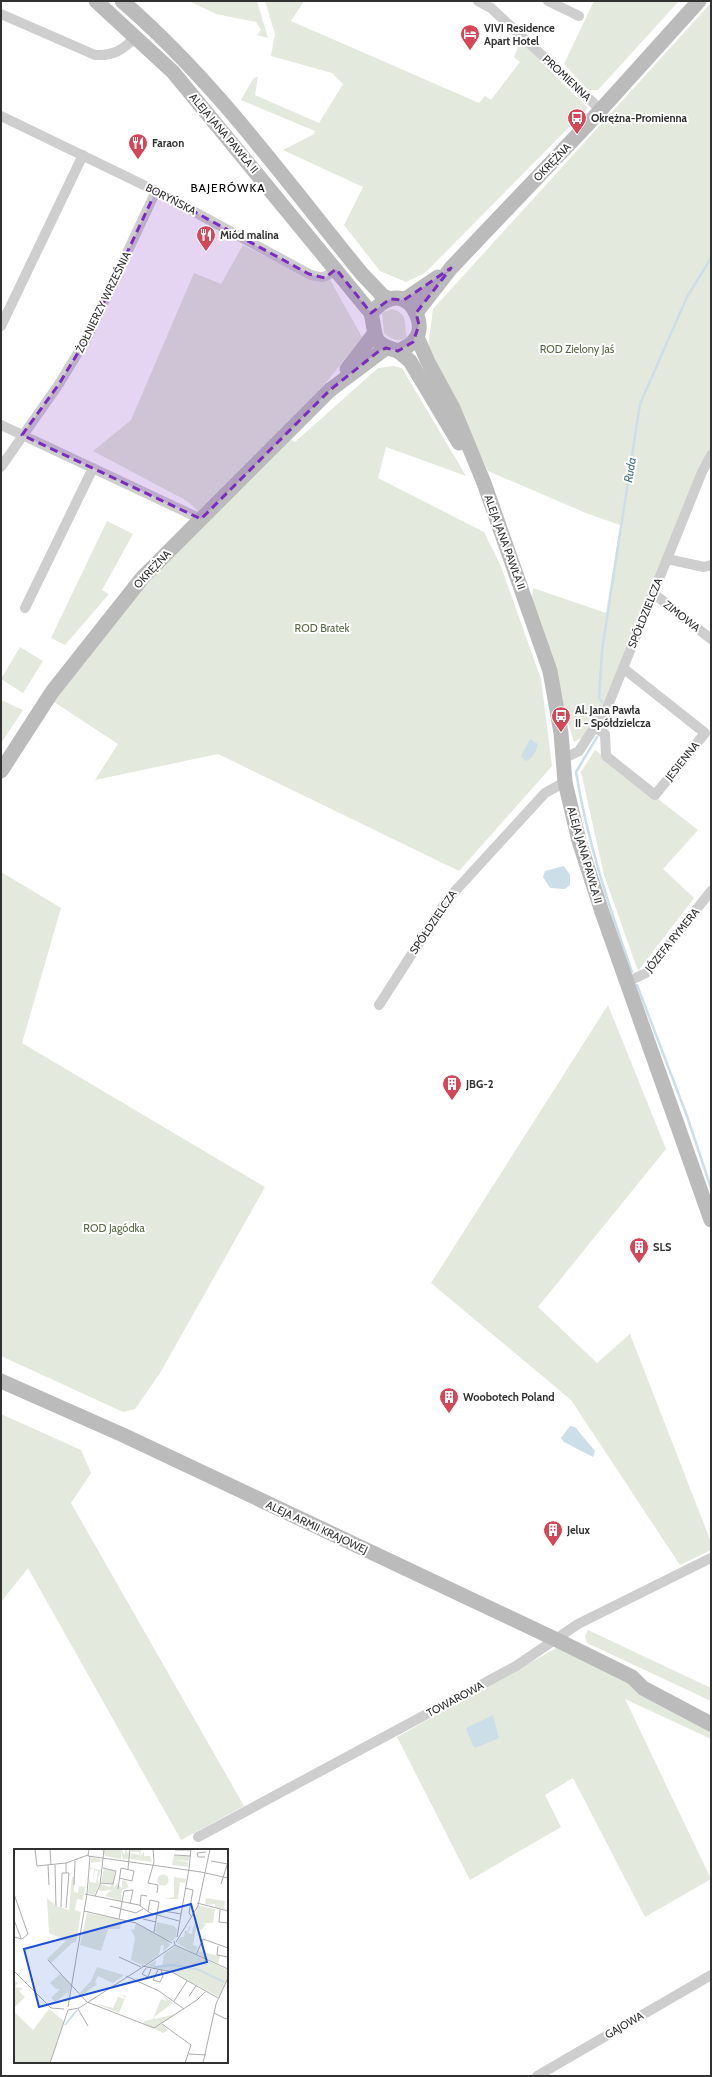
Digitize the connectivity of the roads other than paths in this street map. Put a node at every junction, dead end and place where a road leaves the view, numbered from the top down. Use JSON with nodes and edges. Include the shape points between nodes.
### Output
{"nodes":[{"id":1,"x":96,"y":1,"type":"edge"},
{"id":2,"x":122,"y":1,"type":"edge"},
{"id":3,"x":478,"y":1,"type":"edge"},
{"id":4,"x":548,"y":1,"type":"edge"},
{"id":5,"x":699,"y":1,"type":"edge"},
{"id":6,"x":1,"y":14,"type":"edge"},
{"id":7,"x":579,"y":16,"type":"dead end"},
{"id":8,"x":136,"y":36,"type":"junction"},
{"id":9,"x":601,"y":110,"type":"junction"},
{"id":10,"x":1,"y":116,"type":"edge"},
{"id":11,"x":83,"y":155,"type":"junction"},
{"id":12,"x":156,"y":191,"type":"junction"},
{"id":13,"x":451,"y":268,"type":"junction"},
{"id":14,"x":336,"y":269,"type":"junction"},
{"id":15,"x":397,"y":300,"type":"junction"},
{"id":16,"x":371,"y":313,"type":"junction"},
{"id":17,"x":416,"y":313,"type":"junction"},
{"id":18,"x":1,"y":326,"type":"edge"},
{"id":19,"x":374,"y":334,"type":"junction"},
{"id":20,"x":417,"y":337,"type":"junction"},
{"id":21,"x":392,"y":349,"type":"junction"},
{"id":22,"x":330,"y":390,"type":"junction"},
{"id":23,"x":1,"y":425,"type":"edge"},
{"id":24,"x":22,"y":435,"type":"junction"},
{"id":25,"x":711,"y":455,"type":"edge"},
{"id":26,"x":1,"y":467,"type":"edge"},
{"id":27,"x":93,"y":468,"type":"junction"},
{"id":28,"x":484,"y":483,"type":"junction"},
{"id":29,"x":201,"y":519,"type":"junction"},
{"id":30,"x":667,"y":559,"type":"junction"},
{"id":31,"x":711,"y":565,"type":"edge"},
{"id":32,"x":653,"y":593,"type":"junction"},
{"id":33,"x":24,"y":608,"type":"dead end"},
{"id":34,"x":711,"y":639,"type":"edge"},
{"id":35,"x":623,"y":668,"type":"junction"},
{"id":36,"x":595,"y":728,"type":"junction"},
{"id":37,"x":563,"y":759,"type":"junction"},
{"id":38,"x":1,"y":771,"type":"edge"},
{"id":39,"x":566,"y":782,"type":"junction"},
{"id":40,"x":711,"y":891,"type":"edge"},
{"id":41,"x":627,"y":982,"type":"junction"},
{"id":42,"x":379,"y":1005,"type":"dead end"},
{"id":43,"x":711,"y":1220,"type":"edge"},
{"id":44,"x":1,"y":1381,"type":"edge"},
{"id":45,"x":711,"y":1558,"type":"edge"},
{"id":46,"x":555,"y":1639,"type":"junction"},
{"id":47,"x":632,"y":1677,"type":"junction"},
{"id":48,"x":711,"y":1713,"type":"edge"},
{"id":49,"x":711,"y":1724,"type":"edge"},
{"id":50,"x":198,"y":1837,"type":"dead end"},
{"id":51,"x":711,"y":1975,"type":"edge"},
{"id":52,"x":537,"y":2076,"type":"edge"}],
"edges":[{"from":1,"to":8,"type":"street","name":"ALEJA JANA PAWŁA II"},
{"from":2,"to":15,"type":"street","name":"ALEJA JANA PAWŁA II","via":[[148,23],[210,88],[382,296]]},
{"from":3,"to":9,"type":"street","name":"PROMIENNA","via":[[492,8]]},
{"from":4,"to":7,"type":"street"},
{"from":5,"to":9,"type":"street","name":"OKRĘŻNA"},
{"from":6,"to":8,"type":"street","via":[[95,55],[109,55],[129,44]]},
{"from":8,"to":14,"type":"street","name":"ALEJA JANA PAWŁA II","via":[[173,72]]},
{"from":9,"to":13,"type":"street","name":"OKRĘŻNA"},
{"from":10,"to":11,"type":"street","name":"BORYŃSKA"},
{"from":11,"to":12,"type":"street","name":"BORYŃSKA"},
{"from":11,"to":18,"type":"street"},
{"from":12,"to":14,"type":"street","name":"BORYŃSKA","via":[[309,274],[325,278]]},
{"from":12,"to":24,"type":"street","name":"ŻOŁNIERZY WRZEŚNIA","via":[[88,338]]},
{"from":13,"to":15,"type":"street","name":"OKRĘŻNA"},
{"from":13,"to":17,"type":"street","name":"OKRĘŻNA"},
{"from":14,"to":16,"type":"street","name":"ALEJA JANA PAWŁA II"},
{"from":15,"to":16,"type":"street","via":[[380,304]]},
{"from":15,"to":17,"type":"street","via":[[411,306]]},
{"from":16,"to":19,"type":"street"},
{"from":17,"to":20,"type":"street","via":[[419,325]]},
{"from":19,"to":21,"type":"street","via":[[378,341]]},
{"from":19,"to":22,"type":"street","name":"OKRĘŻNA"},
{"from":20,"to":21,"type":"street","via":[[413,342]]},
{"from":20,"to":28,"type":"street","name":"ALEJA JANA PAWŁA II","via":[[453,408]]},
{"from":21,"to":22,"type":"street","name":"OKRĘŻNA"},
{"from":21,"to":28,"type":"street","name":"ALEJA JANA PAWŁA II","via":[[410,361]]},
{"from":22,"to":29,"type":"street","name":"OKRĘŻNA"},
{"from":23,"to":24,"type":"street"},
{"from":24,"to":26,"type":"street","name":"ŻOŁNIERZY WRZEŚNIA"},
{"from":24,"to":27,"type":"street"},
{"from":25,"to":30,"type":"street","name":"SPÓŁDZIELCZA"},
{"from":27,"to":29,"type":"street"},
{"from":27,"to":33,"type":"street"},
{"from":28,"to":37,"type":"street","name":"ALEJA JANA PAWŁA II","via":[[550,671]]},
{"from":29,"to":38,"type":"street","name":"OKRĘŻNA","via":[[138,583],[52,692]]},
{"from":30,"to":31,"type":"street","via":[[704,567]]},
{"from":30,"to":32,"type":"street","name":"SPÓŁDZIELCZA"},
{"from":32,"to":34,"type":"street","name":"ZIMOWA"},
{"from":32,"to":35,"type":"street","name":"SPÓŁDZIELCZA"},
{"from":35,"to":36,"type":"street","name":"SPÓŁDZIELCZA","via":[[607,708]]},
{"from":35,"to":36,"type":"street","name":"JESIENNA","via":[[705,733],[655,795],[606,756],[605,734]]},
{"from":36,"to":37,"type":"street","name":"SPÓŁDZIELCZA","via":[[579,751]]},
{"from":37,"to":39,"type":"street","name":"ALEJA JANA PAWŁA II"},
{"from":39,"to":41,"type":"street","name":"ALEJA JANA PAWŁA II","via":[[579,841]]},
{"from":39,"to":42,"type":"street","name":"SPÓŁDZIELCZA","via":[[545,793],[446,901]]},
{"from":40,"to":41,"type":"street","name":"JÓZEFA RYMERA","via":[[646,973]]},
{"from":41,"to":43,"type":"street","name":"ALEJA JANA PAWŁA II"},
{"from":44,"to":46,"type":"street","name":"ALEJA ARMII KRAJOWEJ","via":[[123,1435]]},
{"from":45,"to":46,"type":"street","name":"TOWAROWA","via":[[578,1624]]},
{"from":46,"to":47,"type":"street","name":"ALEJA ARMII KRAJOWEJ"},
{"from":46,"to":50,"type":"street","name":"TOWAROWA","via":[[516,1666]]},
{"from":47,"to":48,"type":"street","name":"ALEJA ARMII KRAJOWEJ","via":[[646,1678]]},
{"from":47,"to":49,"type":"street","name":"ALEJA ARMII KRAJOWEJ","via":[[643,1688]]},
{"from":51,"to":52,"type":"street","name":"GAJOWA"}]}
